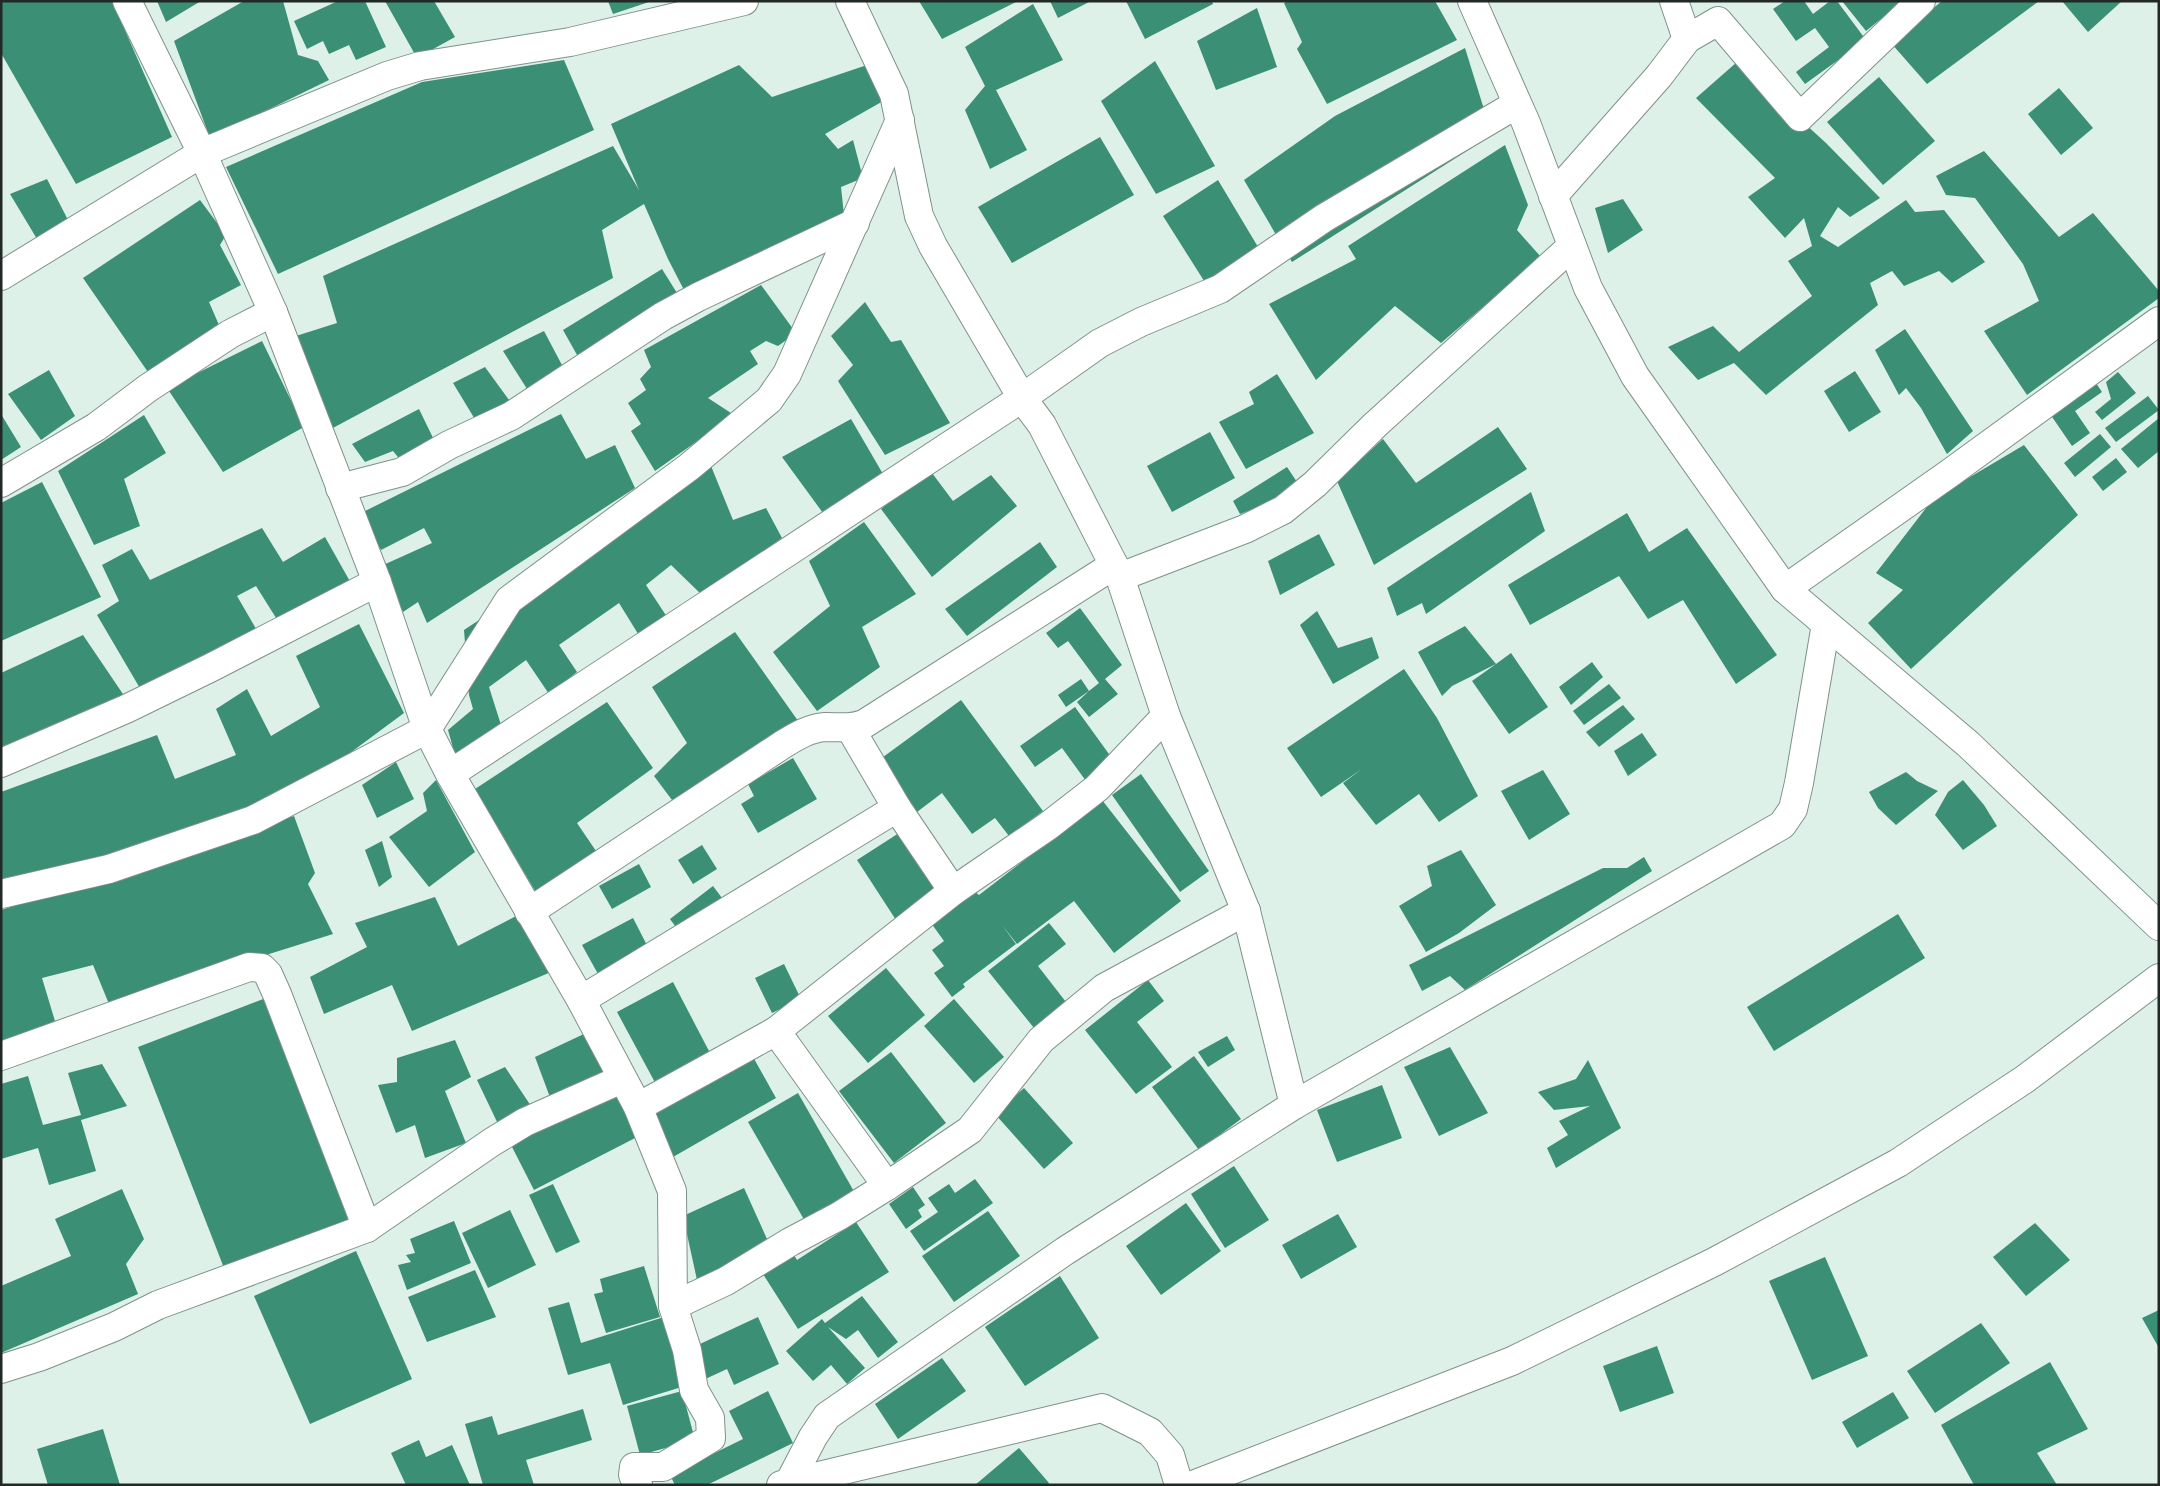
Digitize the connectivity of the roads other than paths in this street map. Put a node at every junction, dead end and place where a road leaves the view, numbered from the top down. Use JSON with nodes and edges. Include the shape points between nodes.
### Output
{"nodes":[{"id":1,"x":128,"y":1,"type":"edge"},
{"id":2,"x":744,"y":1,"type":"edge"},
{"id":3,"x":850,"y":1,"type":"edge"},
{"id":4,"x":1472,"y":1,"type":"edge"},
{"id":5,"x":1674,"y":1,"type":"edge"},
{"id":6,"x":1922,"y":1,"type":"edge"},
{"id":7,"x":1686,"y":39,"type":"junction"},
{"id":8,"x":1517,"y":104,"type":"junction"},
{"id":9,"x":900,"y":120,"type":"junction"},
{"id":10,"x":202,"y":153,"type":"junction"},
{"id":11,"x":1553,"y":196,"type":"junction"},
{"id":12,"x":855,"y":223,"type":"junction"},
{"id":13,"x":1572,"y":246,"type":"junction"},
{"id":14,"x":1,"y":276,"type":"edge"},
{"id":15,"x":272,"y":312,"type":"junction"},
{"id":16,"x":2159,"y":321,"type":"edge"},
{"id":17,"x":1022,"y":398,"type":"junction"},
{"id":18,"x":1,"y":483,"type":"edge"},
{"id":19,"x":340,"y":488,"type":"junction"},
{"id":20,"x":1117,"y":571,"type":"junction"},
{"id":21,"x":376,"y":582,"type":"junction"},
{"id":22,"x":1785,"y":589,"type":"junction"},
{"id":23,"x":1826,"y":624,"type":"junction"},
{"id":24,"x":1166,"y":716,"type":"junction"},
{"id":25,"x":850,"y":728,"type":"junction"},
{"id":26,"x":427,"y":729,"type":"junction"},
{"id":27,"x":1,"y":763,"type":"edge"},
{"id":28,"x":450,"y":774,"type":"junction"},
{"id":29,"x":897,"y":808,"type":"junction"},
{"id":30,"x":953,"y":891,"type":"junction"},
{"id":31,"x":1,"y":894,"type":"edge"},
{"id":32,"x":1246,"y":911,"type":"junction"},
{"id":33,"x":529,"y":912,"type":"junction"},
{"id":34,"x":2159,"y":926,"type":"edge"},
{"id":35,"x":2159,"y":978,"type":"edge"},
{"id":36,"x":581,"y":1000,"type":"junction"},
{"id":37,"x":776,"y":1031,"type":"junction"},
{"id":38,"x":1,"y":1056,"type":"edge"},
{"id":39,"x":622,"y":1078,"type":"junction"},
{"id":40,"x":1294,"y":1105,"type":"junction"},
{"id":41,"x":638,"y":1107,"type":"junction"},
{"id":42,"x":887,"y":1186,"type":"junction"},
{"id":43,"x":367,"y":1228,"type":"junction"},
{"id":44,"x":673,"y":1306,"type":"junction"},
{"id":45,"x":1,"y":1369,"type":"edge"},
{"id":46,"x":785,"y":1484,"type":"edge"},
{"id":47,"x":638,"y":1485,"type":"edge"},
{"id":48,"x":1179,"y":1485,"type":"edge"},
{"id":49,"x":1193,"y":1485,"type":"edge"}],
"edges":[{"from":1,"to":10,"type":"street"},
{"from":2,"to":10,"type":"street","via":[[570,42],[420,66],[387,76]]},
{"from":3,"to":9,"type":"street","via":[[894,94]]},
{"from":4,"to":8,"type":"street"},
{"from":5,"to":7,"type":"street"},
{"from":6,"to":7,"type":"street","via":[[1800,117],[1718,21]]},
{"from":7,"to":11,"type":"street","via":[[1659,76]]},
{"from":8,"to":11,"type":"street"},
{"from":8,"to":17,"type":"street","via":[[1324,218],[1220,290],[1141,322],[1100,343]]},
{"from":9,"to":12,"type":"street"},
{"from":9,"to":17,"type":"street","via":[[919,216],[933,246]]},
{"from":10,"to":14,"type":"street"},
{"from":10,"to":15,"type":"street"},
{"from":11,"to":13,"type":"street"},
{"from":12,"to":19,"type":"street","via":[[663,316],[511,416],[449,445],[402,472]]},
{"from":12,"to":26,"type":"street","via":[[787,374],[769,400],[689,466],[509,600]]},
{"from":13,"to":20,"type":"street","via":[[1283,510],[1245,529]]},
{"from":13,"to":22,"type":"street","via":[[1588,288],[1635,376]]},
{"from":15,"to":18,"type":"street","via":[[230,334],[96,427]]},
{"from":15,"to":19,"type":"street"},
{"from":16,"to":22,"type":"street"},
{"from":17,"to":20,"type":"street","via":[[1042,425]]},
{"from":17,"to":28,"type":"street"},
{"from":19,"to":21,"type":"street"},
{"from":20,"to":24,"type":"street"},
{"from":20,"to":25,"type":"street","via":[[864,724]]},
{"from":21,"to":26,"type":"street"},
{"from":21,"to":27,"type":"street","via":[[126,709]]},
{"from":22,"to":23,"type":"street"},
{"from":23,"to":34,"type":"street","via":[[1968,744]]},
{"from":23,"to":40,"type":"street","via":[[1799,783],[1793,809],[1782,825]]},
{"from":24,"to":30,"type":"street","via":[[1097,788]]},
{"from":24,"to":32,"type":"street"},
{"from":25,"to":29,"type":"street"},
{"from":25,"to":33,"type":"street","via":[[824,727],[804,732]]},
{"from":26,"to":28,"type":"street"},
{"from":26,"to":31,"type":"street","via":[[253,820],[109,869]]},
{"from":28,"to":33,"type":"street"},
{"from":29,"to":30,"type":"street"},
{"from":29,"to":36,"type":"street"},
{"from":30,"to":37,"type":"street"},
{"from":32,"to":40,"type":"street"},
{"from":32,"to":42,"type":"street","via":[[1104,988],[1041,1040],[970,1130]]},
{"from":33,"to":36,"type":"street"},
{"from":35,"to":49,"type":"street","via":[[2024,1079],[1898,1162],[1714,1262],[1512,1361]]},
{"from":36,"to":39,"type":"street"},
{"from":37,"to":41,"type":"street"},
{"from":37,"to":42,"type":"street"},
{"from":38,"to":43,"type":"street","via":[[249,967],[262,968],[277,994]]},
{"from":39,"to":41,"type":"street"},
{"from":39,"to":43,"type":"street","via":[[524,1122]]},
{"from":40,"to":46,"type":"street","via":[[1065,1251],[827,1416]]},
{"from":41,"to":44,"type":"street","via":[[672,1191]]},
{"from":42,"to":44,"type":"street","via":[[726,1281]]},
{"from":43,"to":45,"type":"street","via":[[158,1305],[114,1327]]},
{"from":44,"to":47,"type":"street","via":[[694,1390],[710,1418],[711,1438],[663,1467],[634,1467],[633,1475]]},
{"from":46,"to":48,"type":"street","via":[[1102,1408],[1150,1432],[1170,1455]]}]}
